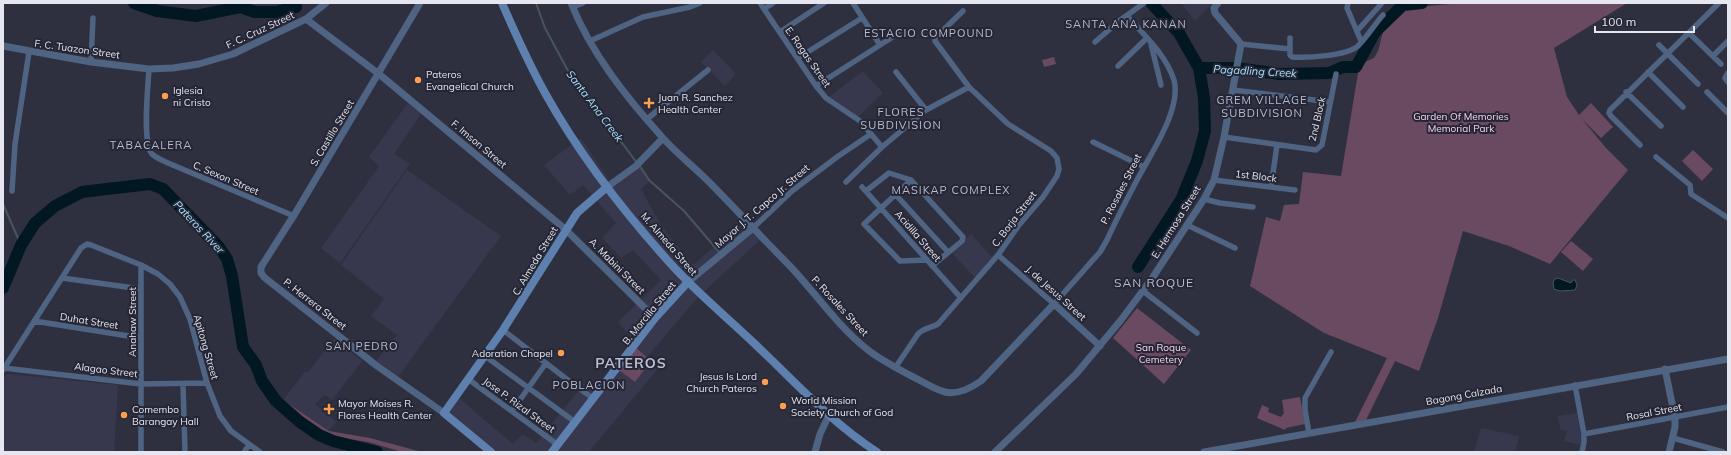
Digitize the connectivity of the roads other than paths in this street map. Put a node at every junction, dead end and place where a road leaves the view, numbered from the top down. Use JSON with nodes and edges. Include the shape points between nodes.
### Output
{"nodes":[{"id":1,"x":326,"y":3,"type":"edge"},
{"id":2,"x":420,"y":3,"type":"edge"},
{"id":3,"x":502,"y":3,"type":"edge"},
{"id":4,"x":583,"y":3,"type":"edge"},
{"id":5,"x":700,"y":3,"type":"edge"},
{"id":6,"x":760,"y":3,"type":"edge"},
{"id":7,"x":774,"y":3,"type":"edge"},
{"id":8,"x":824,"y":3,"type":"edge"},
{"id":9,"x":853,"y":3,"type":"edge"},
{"id":10,"x":1218,"y":3,"type":"edge"},
{"id":11,"x":1348,"y":3,"type":"edge"},
{"id":12,"x":1382,"y":3,"type":"edge"},
{"id":13,"x":1719,"y":3,"type":"edge"},
{"id":14,"x":1143,"y":4,"type":"edge"},
{"id":15,"x":572,"y":5,"type":"edge"},
{"id":16,"x":764,"y":9,"type":"junction"},
{"id":17,"x":963,"y":10,"type":"dead end"},
{"id":18,"x":1383,"y":14,"type":"dead end"},
{"id":19,"x":1128,"y":16,"type":"junction"},
{"id":20,"x":93,"y":18,"type":"dead end"},
{"id":21,"x":862,"y":18,"type":"junction"},
{"id":22,"x":306,"y":19,"type":"junction"},
{"id":23,"x":902,"y":31,"type":"dead end"},
{"id":24,"x":1357,"y":31,"type":"junction"},
{"id":25,"x":780,"y":32,"type":"junction"},
{"id":26,"x":1689,"y":33,"type":"junction"},
{"id":27,"x":1290,"y":38,"type":"dead end"},
{"id":28,"x":1149,"y":40,"type":"junction"},
{"id":29,"x":1728,"y":40,"type":"edge"},
{"id":30,"x":590,"y":41,"type":"junction"},
{"id":31,"x":1361,"y":41,"type":"junction"},
{"id":32,"x":1095,"y":42,"type":"dead end"},
{"id":33,"x":1241,"y":44,"type":"junction"},
{"id":34,"x":880,"y":45,"type":"junction"},
{"id":35,"x":1659,"y":45,"type":"dead end"},
{"id":36,"x":3,"y":46,"type":"edge"},
{"id":37,"x":1290,"y":49,"type":"junction"},
{"id":38,"x":29,"y":52,"type":"junction"},
{"id":39,"x":1667,"y":53,"type":"junction"},
{"id":40,"x":1712,"y":56,"type":"junction"},
{"id":41,"x":798,"y":58,"type":"junction"},
{"id":42,"x":91,"y":62,"type":"junction"},
{"id":43,"x":1721,"y":64,"type":"dead end"},
{"id":44,"x":1118,"y":66,"type":"dead end"},
{"id":45,"x":149,"y":69,"type":"junction"},
{"id":46,"x":708,"y":70,"type":"dead end"},
{"id":47,"x":896,"y":72,"type":"dead end"},
{"id":48,"x":1648,"y":72,"type":"junction"},
{"id":49,"x":379,"y":74,"type":"junction"},
{"id":50,"x":1336,"y":74,"type":"dead end"},
{"id":51,"x":1698,"y":84,"type":"dead end"},
{"id":52,"x":1161,"y":85,"type":"dead end"},
{"id":53,"x":816,"y":86,"type":"junction"},
{"id":54,"x":969,"y":87,"type":"junction"},
{"id":55,"x":1233,"y":90,"type":"junction"},
{"id":56,"x":1626,"y":92,"type":"junction"},
{"id":57,"x":1707,"y":92,"type":"dead end"},
{"id":58,"x":1330,"y":102,"type":"junction"},
{"id":59,"x":1683,"y":107,"type":"dead end"},
{"id":60,"x":926,"y":110,"type":"junction"},
{"id":61,"x":1728,"y":113,"type":"edge"},
{"id":62,"x":647,"y":119,"type":"junction"},
{"id":63,"x":1661,"y":126,"type":"dead end"},
{"id":64,"x":871,"y":134,"type":"junction"},
{"id":65,"x":1224,"y":137,"type":"junction"},
{"id":66,"x":663,"y":138,"type":"junction"},
{"id":67,"x":1093,"y":142,"type":"dead end"},
{"id":68,"x":1277,"y":145,"type":"junction"},
{"id":69,"x":1640,"y":145,"type":"dead end"},
{"id":70,"x":882,"y":147,"type":"junction"},
{"id":71,"x":1656,"y":156,"type":"dead end"},
{"id":72,"x":1144,"y":167,"type":"junction"},
{"id":73,"x":911,"y":180,"type":"junction"},
{"id":74,"x":1214,"y":180,"type":"junction"},
{"id":75,"x":846,"y":182,"type":"dead end"},
{"id":76,"x":607,"y":187,"type":"junction"},
{"id":77,"x":1271,"y":187,"type":"junction"},
{"id":78,"x":1295,"y":190,"type":"dead end"},
{"id":79,"x":12,"y":191,"type":"dead end"},
{"id":80,"x":896,"y":195,"type":"junction"},
{"id":81,"x":1204,"y":199,"type":"junction"},
{"id":82,"x":1253,"y":207,"type":"dead end"},
{"id":83,"x":881,"y":208,"type":"junction"},
{"id":84,"x":294,"y":216,"type":"junction"},
{"id":85,"x":1728,"y":218,"type":"edge"},
{"id":86,"x":1187,"y":225,"type":"junction"},
{"id":87,"x":753,"y":228,"type":"junction"},
{"id":88,"x":566,"y":229,"type":"junction"},
{"id":89,"x":1234,"y":248,"type":"dead end"},
{"id":90,"x":948,"y":252,"type":"junction"},
{"id":91,"x":998,"y":255,"type":"junction"},
{"id":92,"x":927,"y":260,"type":"junction"},
{"id":93,"x":141,"y":265,"type":"junction"},
{"id":94,"x":932,"y":266,"type":"junction"},
{"id":95,"x":261,"y":273,"type":"joint"},
{"id":96,"x":62,"y":278,"type":"junction"},
{"id":97,"x":688,"y":282,"type":"junction"},
{"id":98,"x":140,"y":289,"type":"junction"},
{"id":99,"x":1143,"y":291,"type":"junction"},
{"id":100,"x":961,"y":298,"type":"junction"},
{"id":101,"x":1054,"y":304,"type":"junction"},
{"id":102,"x":655,"y":318,"type":"junction"},
{"id":103,"x":34,"y":321,"type":"junction"},
{"id":104,"x":503,"y":330,"type":"junction"},
{"id":105,"x":1197,"y":333,"type":"dead end"},
{"id":106,"x":141,"y":338,"type":"junction"},
{"id":107,"x":1100,"y":346,"type":"junction"},
{"id":108,"x":1331,"y":352,"type":"dead end"},
{"id":109,"x":485,"y":356,"type":"junction"},
{"id":110,"x":1728,"y":359,"type":"edge"},
{"id":111,"x":546,"y":363,"type":"junction"},
{"id":112,"x":896,"y":368,"type":"junction"},
{"id":113,"x":4,"y":369,"type":"edge"},
{"id":114,"x":1665,"y":369,"type":"junction"},
{"id":115,"x":468,"y":379,"type":"junction"},
{"id":116,"x":207,"y":383,"type":"junction"},
{"id":117,"x":141,"y":384,"type":"junction"},
{"id":118,"x":183,"y":384,"type":"junction"},
{"id":119,"x":573,"y":384,"type":"tunnel mouth"},
{"id":120,"x":1575,"y":385,"type":"junction"},
{"id":121,"x":529,"y":388,"type":"junction"},
{"id":122,"x":584,"y":392,"type":"tunnel mouth"},
{"id":123,"x":593,"y":398,"type":"junction"},
{"id":124,"x":1728,"y":407,"type":"edge"},
{"id":125,"x":512,"y":411,"type":"junction"},
{"id":126,"x":444,"y":413,"type":"junction"},
{"id":127,"x":829,"y":415,"type":"junction"},
{"id":128,"x":1675,"y":418,"type":"junction"},
{"id":129,"x":575,"y":422,"type":"junction"},
{"id":130,"x":1309,"y":433,"type":"junction"},
{"id":131,"x":1584,"y":434,"type":"junction"},
{"id":132,"x":1673,"y":438,"type":"junction"},
{"id":133,"x":249,"y":445,"type":"junction"},
{"id":134,"x":558,"y":445,"type":"junction"},
{"id":135,"x":141,"y":452,"type":"edge"},
{"id":136,"x":185,"y":452,"type":"edge"},
{"id":137,"x":244,"y":452,"type":"edge"},
{"id":138,"x":260,"y":452,"type":"edge"},
{"id":139,"x":491,"y":452,"type":"edge"},
{"id":140,"x":552,"y":452,"type":"edge"},
{"id":141,"x":815,"y":452,"type":"edge"},
{"id":142,"x":877,"y":452,"type":"edge"},
{"id":143,"x":995,"y":452,"type":"edge"},
{"id":144,"x":1204,"y":452,"type":"edge"},
{"id":145,"x":1582,"y":452,"type":"edge"},
{"id":146,"x":1669,"y":452,"type":"edge"},
{"id":147,"x":1723,"y":452,"type":"edge"}],
"edges":[{"from":1,"to":22,"type":"street","name":"F. C. Cruz Street"},
{"from":2,"to":49,"type":"street","name":"S. Castillo Street"},
{"from":3,"to":76,"type":"main road","name":"M. Almeda Street","via":[[545,93]]},
{"from":4,"to":15,"type":"street"},
{"from":5,"to":30,"type":"street","via":[[690,8],[643,17]]},
{"from":6,"to":16,"type":"street","name":"E. Ragas Street"},
{"from":7,"to":16,"type":"street"},
{"from":8,"to":25,"type":"street"},
{"from":9,"to":21,"type":"street"},
{"from":10,"to":33,"type":"street","via":[[1214,8],[1215,13]]},
{"from":11,"to":24,"type":"street","via":[[1347,8]]},
{"from":12,"to":24,"type":"street"},
{"from":13,"to":26,"type":"street"},
{"from":14,"to":19,"type":"street"},
{"from":15,"to":30,"type":"street","name":"P. Rosales Street"},
{"from":16,"to":25,"type":"street","name":"E. Ragas Street"},
{"from":17,"to":54,"type":"street","name":"C. Borja Street","via":[[935,40]]},
{"from":18,"to":31,"type":"street"},
{"from":19,"to":28,"type":"street","name":"P. Rosales Street"},
{"from":19,"to":32,"type":"street"},
{"from":20,"to":42,"type":"street"},
{"from":21,"to":34,"type":"street"},
{"from":21,"to":41,"type":"street"},
{"from":22,"to":45,"type":"street","name":"F. C. Cruz Street","via":[[234,54],[200,64]]},
{"from":22,"to":49,"type":"street","name":"F. Imson Street"},
{"from":23,"to":34,"type":"street"},
{"from":24,"to":31,"type":"street"},
{"from":25,"to":41,"type":"street","name":"E. Ragas Street"},
{"from":26,"to":39,"type":"street"},
{"from":26,"to":40,"type":"street"},
{"from":27,"to":37,"type":"street"},
{"from":28,"to":44,"type":"street"},
{"from":28,"to":52,"type":"street"},
{"from":28,"to":72,"type":"street","name":"P. Rosales Street","via":[[1169,67],[1176,90],[1164,127]]},
{"from":29,"to":40,"type":"street"},
{"from":30,"to":62,"type":"street","name":"P. Rosales Street","via":[[612,76]]},
{"from":31,"to":37,"type":"street","via":[[1348,51],[1329,54],[1294,57],[1290,55]]},
{"from":33,"to":37,"type":"street"},
{"from":33,"to":55,"type":"street","name":"E. Hermosa Street"},
{"from":34,"to":53,"type":"street"},
{"from":35,"to":39,"type":"street"},
{"from":36,"to":38,"type":"street","name":"F. C. Tuazon Street"},
{"from":38,"to":42,"type":"street","name":"F. C. Tuazon Street"},
{"from":38,"to":79,"type":"street","via":[[15,144]]},
{"from":39,"to":48,"type":"street"},
{"from":39,"to":51,"type":"street"},
{"from":40,"to":43,"type":"street"},
{"from":41,"to":53,"type":"street","name":"E. Ragas Street"},
{"from":42,"to":45,"type":"street","name":"F. C. Tuazon Street"},
{"from":45,"to":84,"type":"street","name":"C. Sexon Street","via":[[146,133],[153,155]]},
{"from":46,"to":62,"type":"street"},
{"from":47,"to":60,"type":"street"},
{"from":48,"to":56,"type":"street"},
{"from":48,"to":59,"type":"street"},
{"from":49,"to":84,"type":"street","name":"S. Castillo Street"},
{"from":49,"to":88,"type":"street","name":"F. Imson Street"},
{"from":50,"to":58,"type":"street","name":"2nd Block"},
{"from":53,"to":64,"type":"street","name":"E. Ragas Street","via":[[826,98],[860,121]]},
{"from":54,"to":60,"type":"street"},
{"from":54,"to":91,"type":"street","name":"C. Borja Street","via":[[1008,124],[1051,151],[1059,164],[1057,176]]},
{"from":55,"to":58,"type":"street"},
{"from":55,"to":65,"type":"street","name":"E. Hermosa Street"},
{"from":56,"to":63,"type":"street"},
{"from":56,"to":69,"type":"street","via":[[1611,107],[1609,113]]},
{"from":57,"to":61,"type":"street"},
{"from":58,"to":68,"type":"street","name":"2nd Block","via":[[1322,145],[1319,149]]},
{"from":60,"to":70,"type":"street"},
{"from":62,"to":66,"type":"street","name":"P. Rosales Street"},
{"from":64,"to":70,"type":"street","name":"E. Ragas Street"},
{"from":64,"to":87,"type":"street","name":"Mayor J. T. Capco Jr. Street","via":[[792,191]]},
{"from":65,"to":68,"type":"street","name":"2nd Block"},
{"from":65,"to":74,"type":"street","name":"E. Hermosa Street"},
{"from":66,"to":76,"type":"street","name":"C. Almeda Street","via":[[636,166]]},
{"from":66,"to":87,"type":"street","name":"P. Rosales Street"},
{"from":67,"to":72,"type":"street"},
{"from":68,"to":77,"type":"street"},
{"from":70,"to":75,"type":"street"},
{"from":71,"to":85,"type":"street","via":[[1690,185],[1692,194]]},
{"from":72,"to":101,"type":"street","name":"P. Rosales Street","via":[[1100,252]]},
{"from":73,"to":80,"type":"street"},
{"from":73,"to":83,"type":"street","name":"Acidilla Street","via":[[889,173],[864,189]]},
{"from":73,"to":90,"type":"street","via":[[963,237]]},
{"from":74,"to":77,"type":"street","name":"1st Block"},
{"from":74,"to":81,"type":"street","name":"E. Hermosa Street"},
{"from":76,"to":88,"type":"main road","name":"C. Almeda Street","via":[[577,213]]},
{"from":76,"to":97,"type":"main road","name":"M. Almeda Street"},
{"from":77,"to":78,"type":"street","name":"1st Block"},
{"from":80,"to":83,"type":"street"},
{"from":80,"to":90,"type":"street"},
{"from":81,"to":82,"type":"street"},
{"from":81,"to":86,"type":"street","name":"E. Hermosa Street"},
{"from":83,"to":92,"type":"street","name":"Acidilla Street"},
{"from":83,"to":92,"type":"street","via":[[866,221],[865,226],[900,261]]},
{"from":84,"to":95,"type":"street","name":"S. Castillo Street","via":[[261,267]]},
{"from":86,"to":89,"type":"street"},
{"from":86,"to":99,"type":"street","name":"E. Hermosa Street"},
{"from":87,"to":97,"type":"street","name":"Mayor J. T. Capco Jr. Street"},
{"from":87,"to":112,"type":"street","name":"P. Rosales Street","via":[[842,326],[868,350]]},
{"from":88,"to":102,"type":"street","name":"A. Mabini Street"},
{"from":88,"to":104,"type":"main road","name":"C. Almeda Street"},
{"from":90,"to":94,"type":"street"},
{"from":91,"to":100,"type":"street","name":"C. Borja Street"},
{"from":91,"to":101,"type":"street","name":"J. de Jesus Street"},
{"from":92,"to":94,"type":"street","name":"Acidilla Street"},
{"from":93,"to":96,"type":"street","name":"Apitong Street","via":[[87,244],[81,248]]},
{"from":93,"to":98,"type":"street","name":"Anahaw Street"},
{"from":93,"to":116,"type":"street","name":"Apitong Street","via":[[158,274],[180,297],[190,319]]},
{"from":94,"to":100,"type":"street","name":"Acidilla Street"},
{"from":95,"to":126,"type":"street","name":"P. Herrera Street","via":[[377,366]]},
{"from":96,"to":98,"type":"street"},
{"from":96,"to":103,"type":"street","name":"Apitong Street"},
{"from":97,"to":102,"type":"main road","name":"B. Morcilla Street"},
{"from":97,"to":127,"type":"main road","name":"M. Almeda Street"},
{"from":98,"to":106,"type":"street","name":"Anahaw Street"},
{"from":99,"to":105,"type":"street"},
{"from":99,"to":107,"type":"street","name":"E. Hermosa Street"},
{"from":100,"to":112,"type":"street","name":"C. Borja Street","via":[[938,324],[918,334]]},
{"from":101,"to":107,"type":"street","name":"J. de Jesus Street"},
{"from":101,"to":112,"type":"street","name":"P. Rosales Street","via":[[981,381],[967,389],[954,394],[945,392]]},
{"from":102,"to":123,"type":"main road","name":"B. Morcilla Street"},
{"from":103,"to":106,"type":"street","name":"Duhat Street"},
{"from":103,"to":113,"type":"street","name":"Apitong Street"},
{"from":104,"to":109,"type":"main road","name":"C. Almeda Street"},
{"from":104,"to":111,"type":"street"},
{"from":106,"to":117,"type":"street","name":"Anahaw Street"},
{"from":107,"to":143,"type":"street","name":"E. Hermosa Street","via":[[1076,374]]},
{"from":108,"to":130,"type":"street","via":[[1305,398]]},
{"from":109,"to":115,"type":"main road","name":"C. Almeda Street"},
{"from":109,"to":121,"type":"street"},
{"from":110,"to":114,"type":"street","name":"Bagong Calzada"},
{"from":111,"to":119,"type":"street"},
{"from":111,"to":121,"type":"street"},
{"from":113,"to":117,"type":"street","name":"Alagao Street"},
{"from":114,"to":120,"type":"street","name":"Bagong Calzada"},
{"from":114,"to":128,"type":"street"},
{"from":115,"to":125,"type":"street","name":"Jose P. Rizal Street"},
{"from":115,"to":126,"type":"main road","name":"C. Almeda Street"},
{"from":116,"to":118,"type":"street","name":"Alagao Street"},
{"from":116,"to":133,"type":"street","name":"Apitong Street","via":[[224,424]]},
{"from":117,"to":118,"type":"street","name":"Alagao Street"},
{"from":117,"to":135,"type":"street","name":"Anahaw Street"},
{"from":118,"to":136,"type":"street"},
{"from":120,"to":130,"type":"street","name":"Bagong Calzada"},
{"from":120,"to":131,"type":"street"},
{"from":121,"to":125,"type":"street"},
{"from":121,"to":129,"type":"street"},
{"from":122,"to":123,"type":"street"},
{"from":123,"to":129,"type":"main road","name":"B. Morcilla Street"},
{"from":124,"to":128,"type":"street","name":"Rosal Street"},
{"from":125,"to":134,"type":"street","name":"Jose P. Rizal Street"},
{"from":126,"to":139,"type":"main road","name":"P. Herrera Street"},
{"from":127,"to":141,"type":"street"},
{"from":127,"to":142,"type":"main road","name":"M. Almeda Street"},
{"from":128,"to":131,"type":"street","name":"Rosal Street"},
{"from":128,"to":132,"type":"street"},
{"from":129,"to":134,"type":"main road","name":"B. Morcilla Street"},
{"from":130,"to":144,"type":"street","name":"Bagong Calzada"},
{"from":131,"to":145,"type":"street"},
{"from":132,"to":146,"type":"street"},
{"from":132,"to":147,"type":"street"},
{"from":133,"to":137,"type":"street"},
{"from":133,"to":138,"type":"street","name":"Apitong Street"},
{"from":134,"to":140,"type":"main road","name":"B. Morcilla Street"}]}
